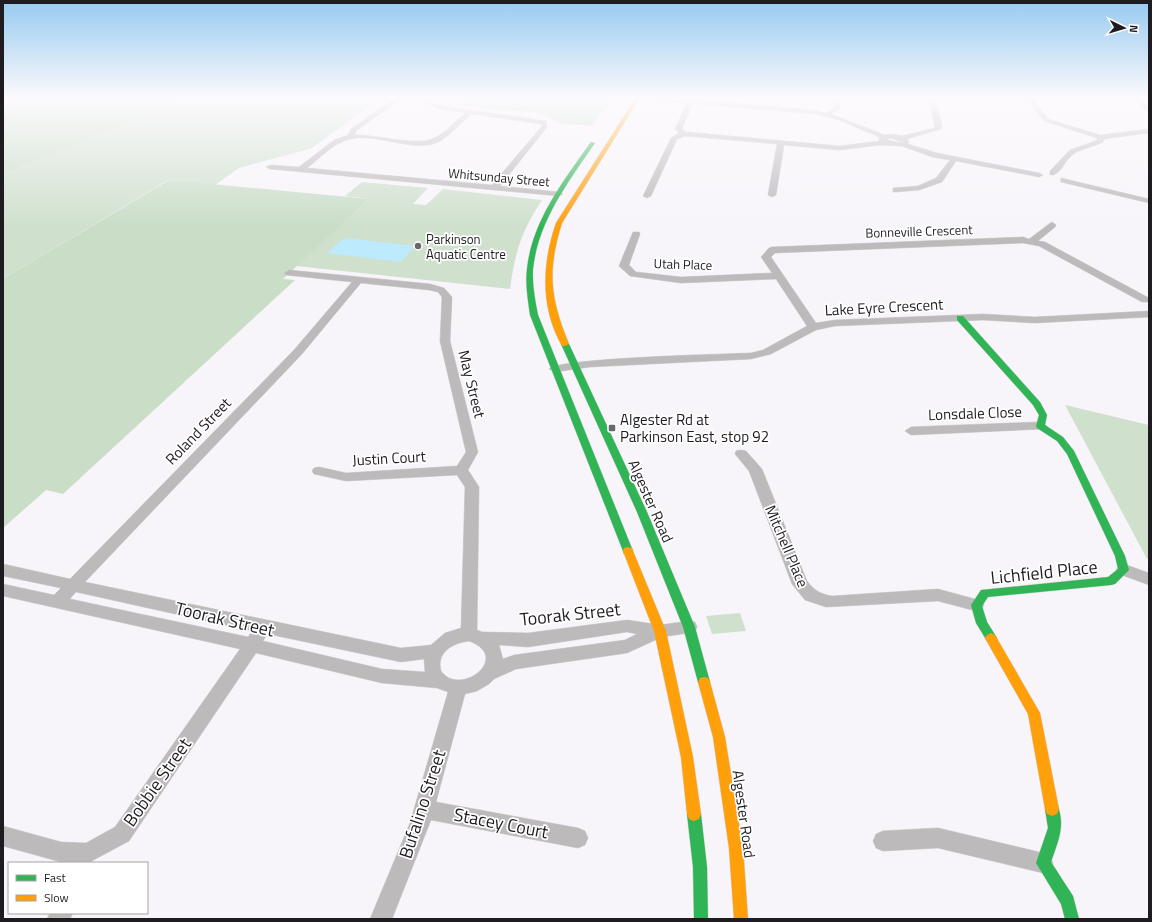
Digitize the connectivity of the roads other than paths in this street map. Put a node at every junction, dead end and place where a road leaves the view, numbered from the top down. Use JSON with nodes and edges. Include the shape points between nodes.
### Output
{"nodes":[{"id":1,"x":338,"y":142,"type":"edge"},
{"id":2,"x":531,"y":142,"type":"edge"},
{"id":3,"x":594,"y":142,"type":"edge"},
{"id":4,"x":610,"y":142,"type":"edge"},
{"id":5,"x":672,"y":142,"type":"edge"},
{"id":6,"x":771,"y":142,"type":"edge"},
{"id":7,"x":877,"y":142,"type":"edge"},
{"id":8,"x":905,"y":142,"type":"edge"},
{"id":9,"x":1098,"y":142,"type":"edge"},
{"id":10,"x":781,"y":143,"type":"junction"},
{"id":11,"x":954,"y":159,"type":"junction"},
{"id":12,"x":270,"y":167,"type":"dead end"},
{"id":13,"x":300,"y":170,"type":"junction"},
{"id":14,"x":1053,"y":173,"type":"junction"},
{"id":15,"x":1039,"y":175,"type":"junction"},
{"id":16,"x":1064,"y":180,"type":"junction"},
{"id":17,"x":493,"y":189,"type":"junction"},
{"id":18,"x":896,"y":190,"type":"dead end"},
{"id":19,"x":559,"y":194,"type":"junction"},
{"id":20,"x":576,"y":195,"type":"junction"},
{"id":21,"x":647,"y":196,"type":"dead end"},
{"id":22,"x":772,"y":196,"type":"dead end"},
{"id":23,"x":1149,"y":202,"type":"edge"},
{"id":24,"x":1052,"y":225,"type":"dead end"},
{"id":25,"x":636,"y":234,"type":"dead end"},
{"id":26,"x":1032,"y":241,"type":"junction"},
{"id":27,"x":289,"y":273,"type":"dead end"},
{"id":28,"x":778,"y":276,"type":"junction"},
{"id":29,"x":359,"y":280,"type":"junction"},
{"id":30,"x":1148,"y":300,"type":"edge"},
{"id":31,"x":1149,"y":313,"type":"edge"},
{"id":32,"x":960,"y":318,"type":"junction"},
{"id":33,"x":813,"y":327,"type":"junction"},
{"id":34,"x":574,"y":366,"type":"junction"},
{"id":35,"x":555,"y":369,"type":"junction"},
{"id":36,"x":1040,"y":426,"type":"junction"},
{"id":37,"x":911,"y":431,"type":"dead end"},
{"id":38,"x":741,"y":454,"type":"dead end"},
{"id":39,"x":461,"y":470,"type":"junction"},
{"id":40,"x":319,"y":471,"type":"dead end"},
{"id":41,"x":3,"y":570,"type":"edge"},
{"id":42,"x":1124,"y":570,"type":"junction"},
{"id":43,"x":1149,"y":579,"type":"edge"},
{"id":44,"x":73,"y":585,"type":"junction"},
{"id":45,"x":3,"y":590,"type":"edge"},
{"id":46,"x":57,"y":602,"type":"junction"},
{"id":47,"x":976,"y":605,"type":"junction"},
{"id":48,"x":264,"y":627,"type":"junction"},
{"id":49,"x":689,"y":627,"type":"junction"},
{"id":50,"x":660,"y":631,"type":"junction"},
{"id":51,"x":476,"y":636,"type":"junction"},
{"id":52,"x":252,"y":645,"type":"junction"},
{"id":53,"x":435,"y":651,"type":"junction"},
{"id":54,"x":490,"y":673,"type":"junction"},
{"id":55,"x":440,"y":681,"type":"junction"},
{"id":56,"x":458,"y":687,"type":"junction"},
{"id":57,"x":424,"y":809,"type":"junction"},
{"id":58,"x":3,"y":836,"type":"edge"},
{"id":59,"x":578,"y":838,"type":"dead end"},
{"id":60,"x":883,"y":841,"type":"dead end"},
{"id":61,"x":86,"y":858,"type":"edge"},
{"id":62,"x":1044,"y":863,"type":"junction"},
{"id":63,"x":381,"y":919,"type":"edge"},
{"id":64,"x":701,"y":919,"type":"edge"},
{"id":65,"x":741,"y":919,"type":"edge"},
{"id":66,"x":1072,"y":919,"type":"edge"}],
"edges":[{"from":1,"to":13,"type":"street"},
{"from":2,"to":17,"type":"street"},
{"from":3,"to":19,"type":"main road"},
{"from":4,"to":20,"type":"main road","name":"Algester Road"},
{"from":5,"to":21,"type":"street"},
{"from":6,"to":10,"type":"street"},
{"from":7,"to":10,"type":"street","via":[[852,148]]},
{"from":8,"to":11,"type":"street","via":[[935,155]]},
{"from":9,"to":14,"type":"street","via":[[1068,154],[1058,170]]},
{"from":10,"to":22,"type":"street"},
{"from":11,"to":15,"type":"street"},
{"from":11,"to":18,"type":"street","via":[[939,180],[919,188]]},
{"from":12,"to":13,"type":"street","name":"Whitsunday Street"},
{"from":13,"to":17,"type":"street","name":"Whitsunday Street"},
{"from":14,"to":15,"type":"street"},
{"from":14,"to":16,"type":"street"},
{"from":15,"to":16,"type":"street","via":[[1050,181]]},
{"from":16,"to":23,"type":"street"},
{"from":17,"to":19,"type":"street","name":"Whitsunday Street"},
{"from":19,"to":20,"type":"main road"},
{"from":19,"to":35,"type":"main road","via":[[536,241],[529,285],[534,314]]},
{"from":20,"to":34,"type":"main road","name":"Algester Road","via":[[559,223],[551,244],[547,280],[557,326]]},
{"from":24,"to":26,"type":"street"},
{"from":25,"to":28,"type":"street","name":"Utah Place","via":[[624,266],[633,274],[682,280]]},
{"from":26,"to":28,"type":"street","name":"Bonneville Crescent","via":[[772,250],[766,257]]},
{"from":26,"to":30,"type":"street","name":"Bonneville Crescent"},
{"from":27,"to":29,"type":"street","name":"May Street"},
{"from":28,"to":33,"type":"street","name":"Bonneville Crescent"},
{"from":29,"to":39,"type":"street","name":"May Street","via":[[430,287],[441,290],[447,297],[445,341],[472,452]]},
{"from":29,"to":44,"type":"street","name":"Roland Street","via":[[298,352]]},
{"from":30,"to":31,"type":"street","via":[[1141,305]]},
{"from":31,"to":32,"type":"street","name":"Lake Eyre Crescent","via":[[1035,320]]},
{"from":32,"to":33,"type":"street","name":"Lake Eyre Crescent","via":[[835,323]]},
{"from":32,"to":36,"type":"main road","via":[[1037,404],[1043,415]]},
{"from":33,"to":34,"type":"street","name":"Lake Eyre Crescent","via":[[767,352],[751,356]]},
{"from":34,"to":35,"type":"street","name":"Lake Eyre Crescent"},
{"from":34,"to":49,"type":"main road","name":"Algester Road","via":[[645,519]]},
{"from":35,"to":50,"type":"main road"},
{"from":36,"to":37,"type":"street","name":"Lonsdale Close"},
{"from":36,"to":42,"type":"main road","name":"Lichfield Place","via":[[1060,439],[1071,453],[1120,556]]},
{"from":38,"to":47,"type":"street","name":"Mitchell Place","via":[[755,469],[800,584],[816,600],[832,602],[938,595]]},
{"from":39,"to":40,"type":"street","name":"Justin Court","via":[[346,477]]},
{"from":39,"to":51,"type":"street","via":[[472,487]]},
{"from":41,"to":44,"type":"street","name":"Toorak Street"},
{"from":42,"to":43,"type":"street"},
{"from":42,"to":47,"type":"main road","name":"Lichfield Place","via":[[1111,581],[985,593]]},
{"from":44,"to":46,"type":"street","name":"Roland Street"},
{"from":44,"to":48,"type":"street","name":"Toorak Street"},
{"from":45,"to":46,"type":"street","name":"Toorak Street"},
{"from":46,"to":52,"type":"street","name":"Toorak Street"},
{"from":47,"to":62,"type":"main road","via":[[982,623],[1034,713],[1055,828]]},
{"from":48,"to":52,"type":"street","name":"Bobbie Street"},
{"from":48,"to":53,"type":"street","name":"Toorak Street","via":[[401,655]]},
{"from":49,"to":50,"type":"street","name":"Toorak Street"},
{"from":49,"to":65,"type":"main road","name":"Algester Road","via":[[719,737],[736,848]]},
{"from":50,"to":51,"type":"street","name":"Toorak Street","via":[[627,626],[528,640]]},
{"from":50,"to":54,"type":"street","name":"Toorak Street","via":[[627,646],[530,658]]},
{"from":50,"to":64,"type":"main road","via":[[687,756],[700,867]]},
{"from":51,"to":53,"type":"street","via":[[449,638]]},
{"from":51,"to":54,"type":"street","via":[[492,647],[496,657]]},
{"from":52,"to":55,"type":"street","name":"Toorak Street","via":[[382,676]]},
{"from":52,"to":61,"type":"street","name":"Bobbie Street","via":[[122,834]]},
{"from":53,"to":55,"type":"street","via":[[431,667]]},
{"from":54,"to":56,"type":"street","via":[[476,684]]},
{"from":55,"to":56,"type":"street","via":[[448,686]]},
{"from":56,"to":57,"type":"street","name":"Bufalino Street"},
{"from":57,"to":59,"type":"street","name":"Stacey Court"},
{"from":57,"to":63,"type":"street","name":"Bufalino Street"},
{"from":58,"to":61,"type":"street","name":"Bobbie Street"},
{"from":60,"to":62,"type":"street","via":[[938,838]]},
{"from":62,"to":66,"type":"main road","via":[[1068,901]]}]}
